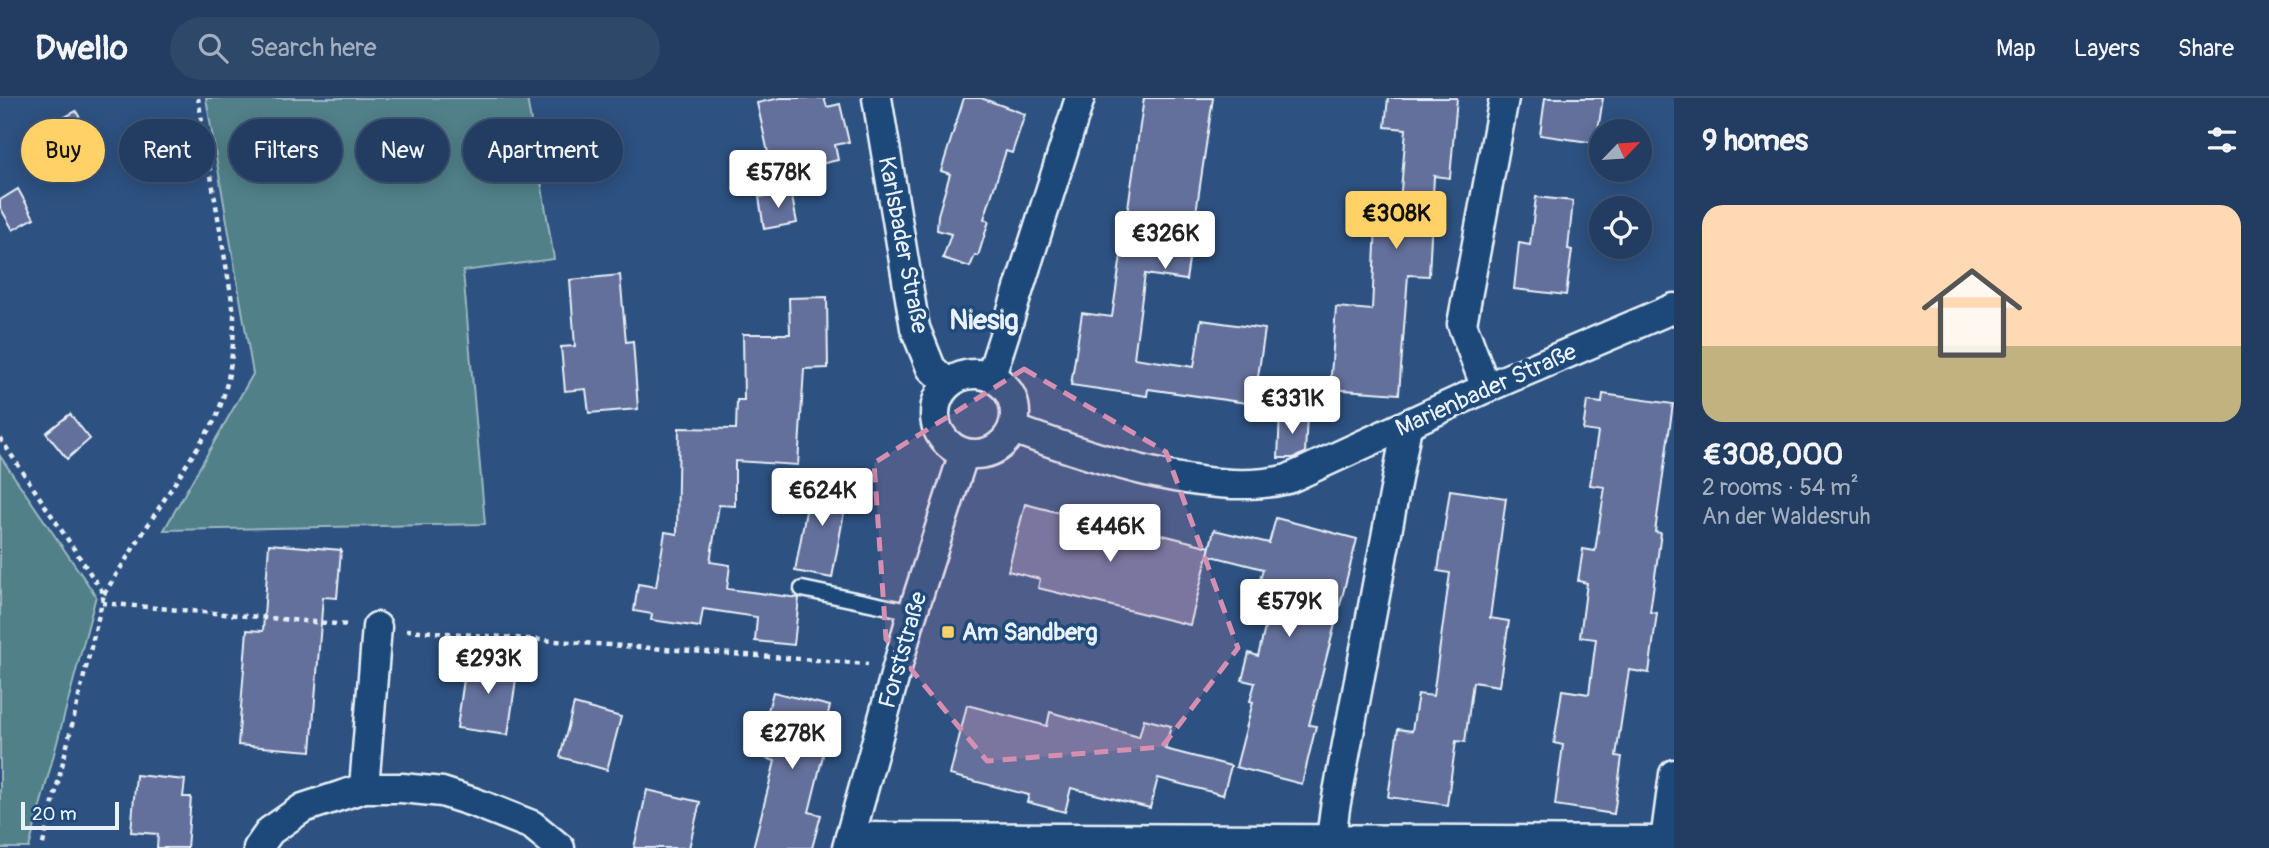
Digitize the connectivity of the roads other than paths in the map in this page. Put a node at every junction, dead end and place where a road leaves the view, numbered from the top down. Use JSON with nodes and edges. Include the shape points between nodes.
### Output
{"nodes":[{"id":1,"x":877,"y":98,"type":"edge"},
{"id":2,"x":1080,"y":98,"type":"edge"},
{"id":3,"x":1504,"y":98,"type":"edge"},
{"id":4,"x":1674,"y":308,"type":"edge"},
{"id":5,"x":991,"y":376,"type":"junction"},
{"id":6,"x":948,"y":384,"type":"junction"},
{"id":7,"x":1486,"y":388,"type":"junction"},
{"id":8,"x":1407,"y":426,"type":"junction"},
{"id":9,"x":1013,"y":429,"type":"junction"},
{"id":10,"x":964,"y":453,"type":"junction"},
{"id":11,"x":802,"y":589,"type":"dead end"},
{"id":12,"x":913,"y":612,"type":"junction"},
{"id":13,"x":377,"y":627,"type":"road end"},
{"id":14,"x":1674,"y":774,"type":"edge"},
{"id":15,"x":364,"y":788,"type":"junction"},
{"id":16,"x":1331,"y":839,"type":"junction"},
{"id":17,"x":849,"y":843,"type":"edge"},
{"id":18,"x":1670,"y":843,"type":"edge"},
{"id":19,"x":258,"y":848,"type":"edge"},
{"id":20,"x":560,"y":848,"type":"edge"}],
"edges":[{"from":1,"to":6,"type":"street","name":"Karlsbader Straße","via":[[915,328],[930,368]]},
{"from":2,"to":5,"type":"street"},
{"from":3,"to":7,"type":"street","via":[[1462,324]]},
{"from":4,"to":7,"type":"street","name":"Marienbader Straße"},
{"from":5,"to":6,"type":"street","via":[[976,373]]},
{"from":5,"to":9,"type":"street","via":[[1013,398]]},
{"from":6,"to":10,"type":"street","via":[[936,405],[937,429],[953,448]]},
{"from":7,"to":8,"type":"street","name":"Marienbader Straße"},
{"from":8,"to":9,"type":"street","name":"Marienbader Straße","via":[[1288,479],[1247,485],[1103,460]]},
{"from":8,"to":16,"type":"street"},
{"from":9,"to":10,"type":"street","via":[[993,451]]},
{"from":10,"to":12,"type":"street","name":"Forststraße"},
{"from":11,"to":12,"type":"lane"},
{"from":12,"to":17,"type":"street","name":"Forststraße"},
{"from":13,"to":15,"type":"street"},
{"from":14,"to":18,"type":"street"},
{"from":15,"to":19,"type":"street","via":[[303,808],[270,831]]},
{"from":15,"to":20,"type":"street","via":[[442,792],[531,825]]},
{"from":16,"to":17,"type":"street"},
{"from":16,"to":18,"type":"street"}]}
